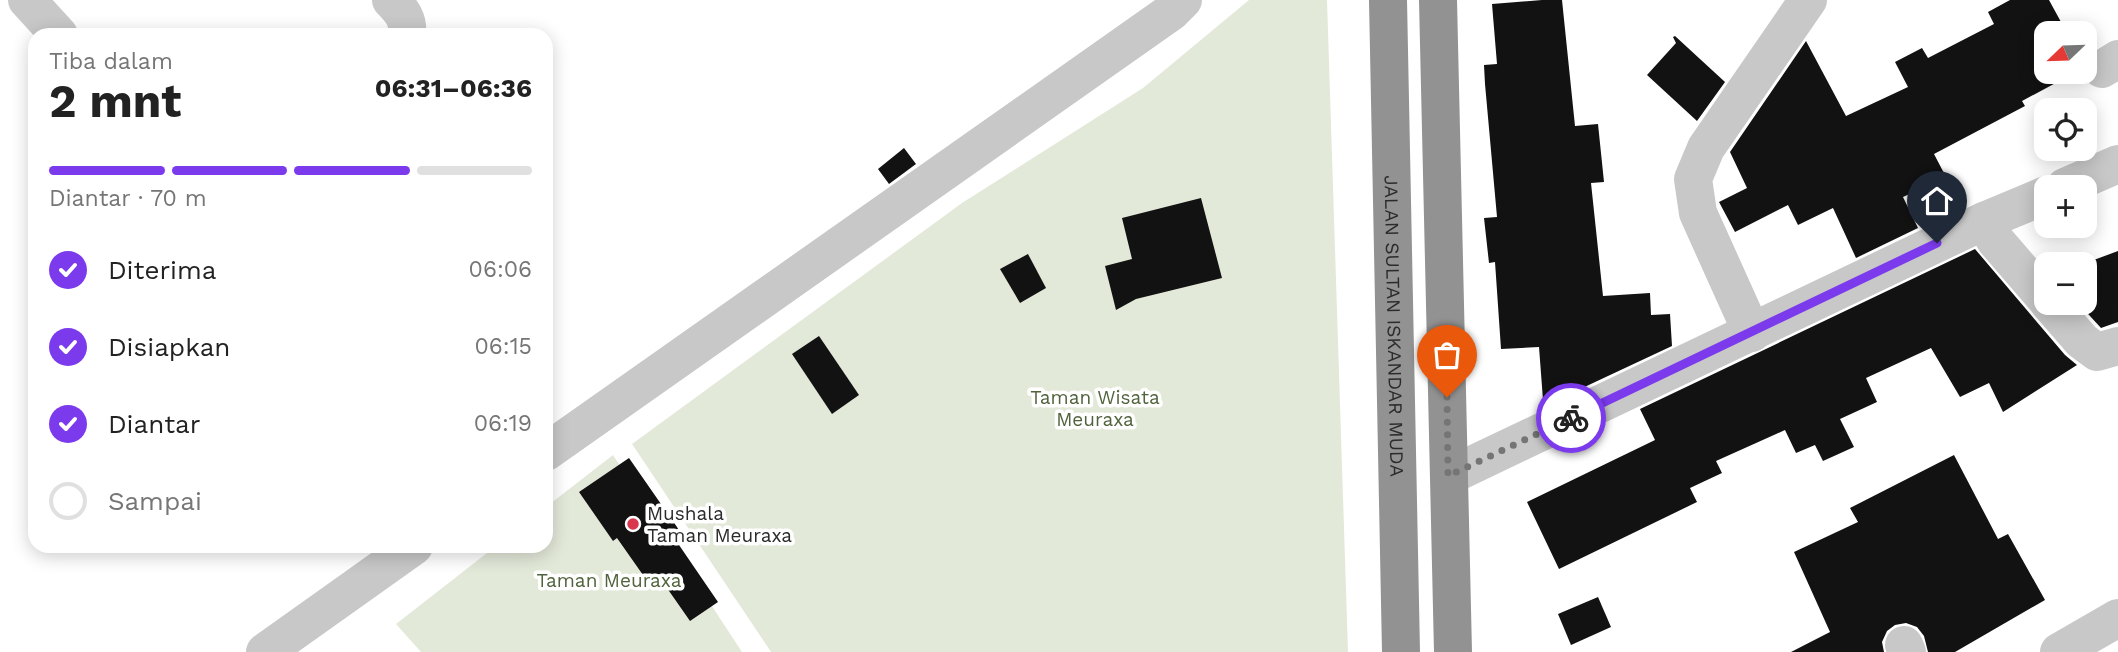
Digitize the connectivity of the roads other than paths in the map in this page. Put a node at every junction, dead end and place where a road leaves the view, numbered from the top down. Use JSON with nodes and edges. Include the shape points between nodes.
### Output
{"nodes":[{"id":1,"x":27,"y":0,"type":"edge"},
{"id":2,"x":391,"y":0,"type":"edge"},
{"id":3,"x":1388,"y":0,"type":"edge"},
{"id":4,"x":1438,"y":0,"type":"edge"},
{"id":5,"x":1808,"y":0,"type":"edge"},
{"id":6,"x":1184,"y":4,"type":"edge"},
{"id":7,"x":53,"y":28,"type":"edge"},
{"id":8,"x":408,"y":28,"type":"edge"},
{"id":9,"x":2118,"y":164,"type":"edge"},
{"id":10,"x":2093,"y":175,"type":"edge"},
{"id":11,"x":2034,"y":200,"type":"edge"},
{"id":12,"x":1984,"y":221,"type":"junction"},
{"id":13,"x":2034,"y":285,"type":"edge"},
{"id":14,"x":2059,"y":315,"type":"edge"},
{"id":15,"x":1752,"y":333,"type":"junction"},
{"id":16,"x":2118,"y":346,"type":"edge"},
{"id":17,"x":553,"y":447,"type":"edge"},
{"id":18,"x":1448,"y":476,"type":"junction"},
{"id":19,"x":404,"y":553,"type":"edge"},
{"id":20,"x":2118,"y":618,"type":"edge"},
{"id":21,"x":265,"y":652,"type":"edge"},
{"id":22,"x":1401,"y":652,"type":"edge"},
{"id":23,"x":1453,"y":652,"type":"edge"},
{"id":24,"x":2059,"y":652,"type":"edge"}],
"edges":[{"from":1,"to":7,"type":"street"},
{"from":2,"to":8,"type":"street"},
{"from":3,"to":22,"type":"highway","name":"JALAN SULTAN ISKANDAR MUDA"},
{"from":4,"to":18,"type":"highway"},
{"from":5,"to":15,"type":"street","via":[[1727,115],[1693,179],[1698,214]]},
{"from":6,"to":17,"type":"street"},
{"from":9,"to":10,"type":"street"},
{"from":11,"to":12,"type":"street"},
{"from":12,"to":13,"type":"street"},
{"from":12,"to":15,"type":"street"},
{"from":14,"to":16,"type":"street","via":[[2096,352]]},
{"from":15,"to":18,"type":"street"},
{"from":18,"to":23,"type":"highway"},
{"from":19,"to":21,"type":"street"},
{"from":20,"to":24,"type":"street"}]}
